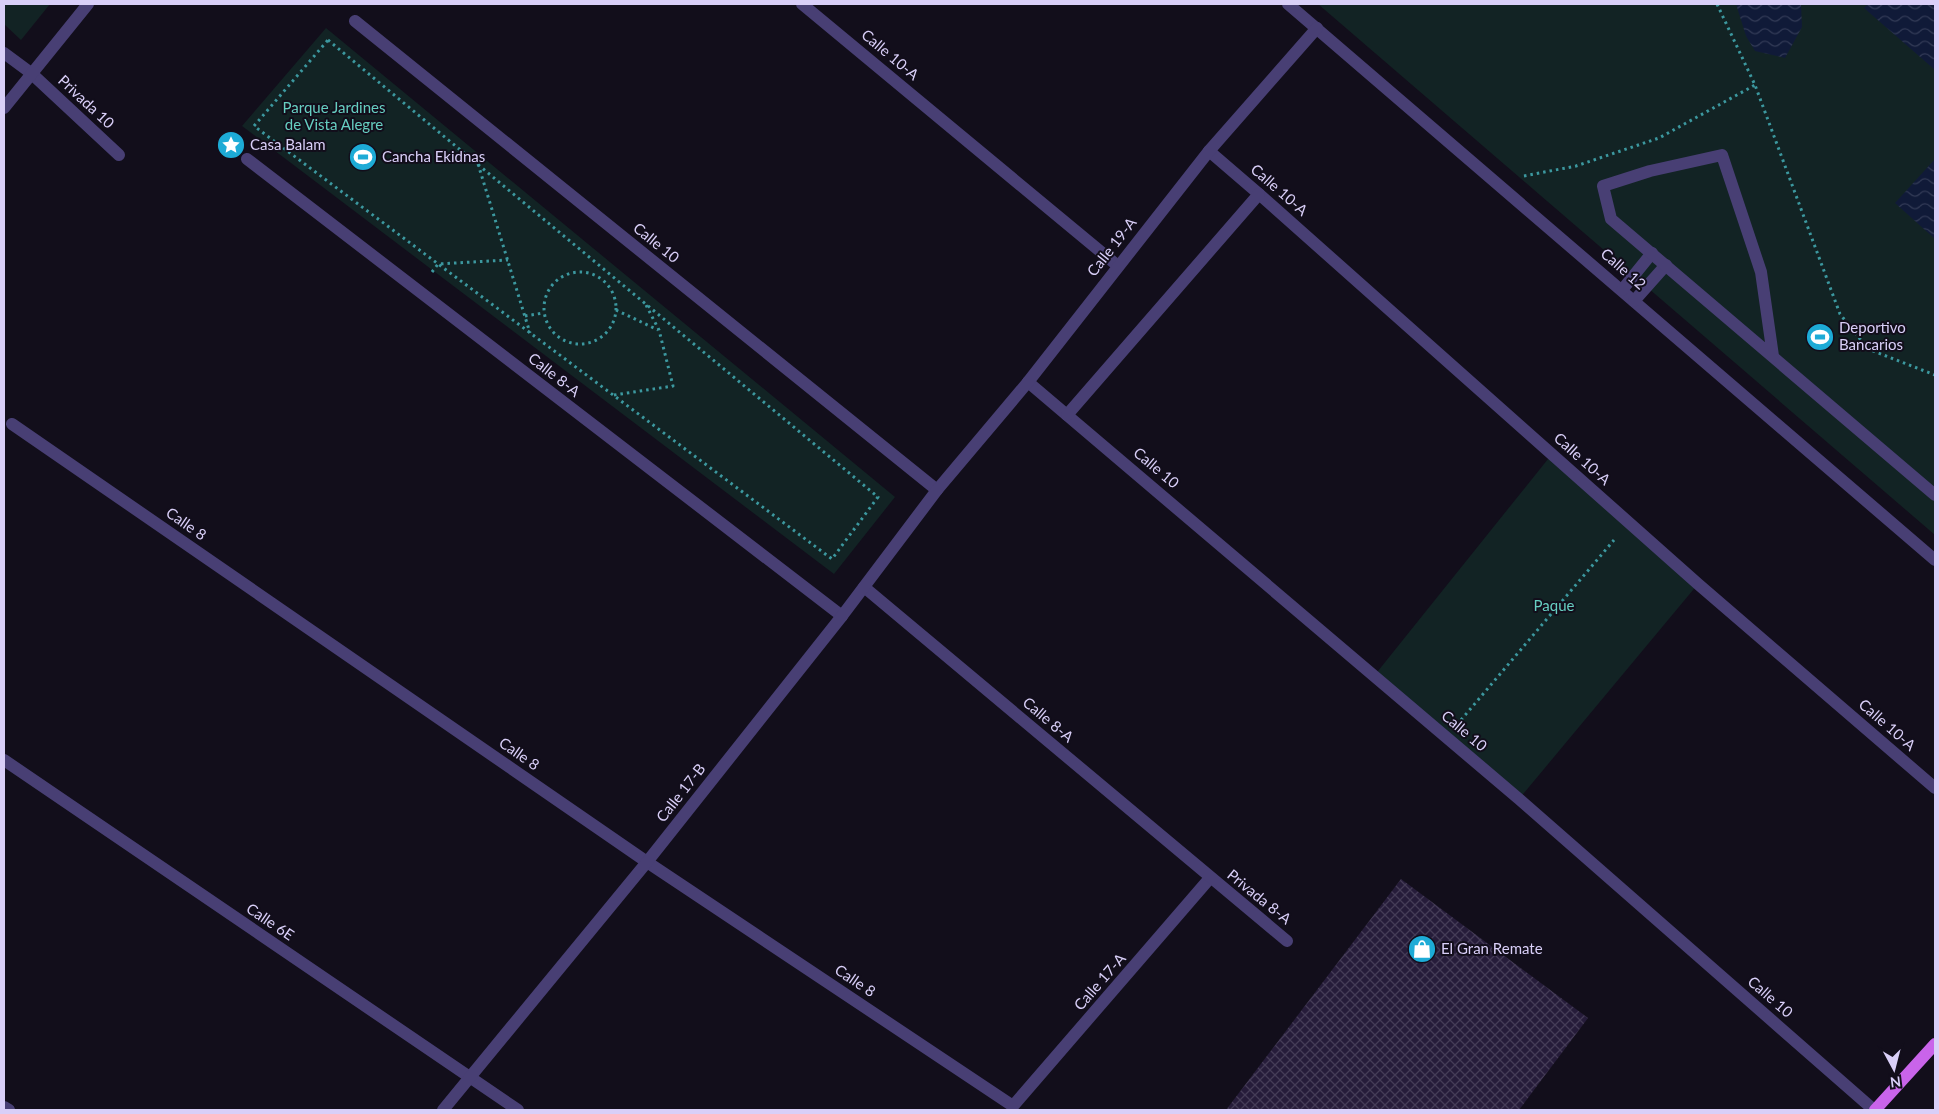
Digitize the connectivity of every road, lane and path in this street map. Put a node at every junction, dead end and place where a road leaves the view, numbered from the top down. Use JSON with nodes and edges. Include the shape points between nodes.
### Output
{"nodes":[{"id":1,"x":88,"y":4,"type":"edge"},
{"id":2,"x":802,"y":4,"type":"edge"},
{"id":3,"x":1288,"y":4,"type":"edge"},
{"id":4,"x":1717,"y":4,"type":"edge"},
{"id":5,"x":355,"y":21,"type":"dead end"},
{"id":6,"x":1317,"y":28,"type":"junction"},
{"id":7,"x":4,"y":53,"type":"edge"},
{"id":8,"x":31,"y":73,"type":"junction"},
{"id":9,"x":1755,"y":86,"type":"junction"},
{"id":10,"x":4,"y":108,"type":"edge"},
{"id":11,"x":1208,"y":151,"type":"junction"},
{"id":12,"x":119,"y":155,"type":"dead end"},
{"id":13,"x":246,"y":159,"type":"dead end"},
{"id":14,"x":478,"y":164,"type":"junction"},
{"id":15,"x":1495,"y":181,"type":"junction"},
{"id":16,"x":1259,"y":194,"type":"junction"},
{"id":17,"x":1652,"y":253,"type":"junction"},
{"id":18,"x":508,"y":260,"type":"junction"},
{"id":19,"x":438,"y":264,"type":"junction"},
{"id":20,"x":1666,"y":265,"type":"junction"},
{"id":21,"x":1118,"y":266,"type":"junction"},
{"id":22,"x":1622,"y":290,"type":"junction"},
{"id":23,"x":1634,"y":301,"type":"junction"},
{"id":24,"x":644,"y":302,"type":"junction"},
{"id":25,"x":616,"y":310,"type":"junction"},
{"id":26,"x":543,"y":313,"type":"junction"},
{"id":27,"x":525,"y":316,"type":"junction"},
{"id":28,"x":659,"y":330,"type":"junction"},
{"id":29,"x":530,"y":333,"type":"junction"},
{"id":30,"x":1773,"y":356,"type":"junction"},
{"id":31,"x":1935,"y":375,"type":"edge"},
{"id":32,"x":1028,"y":382,"type":"junction"},
{"id":33,"x":613,"y":395,"type":"junction"},
{"id":34,"x":1067,"y":415,"type":"junction"},
{"id":35,"x":12,"y":424,"type":"dead end"},
{"id":36,"x":937,"y":490,"type":"junction"},
{"id":37,"x":1935,"y":495,"type":"edge"},
{"id":38,"x":1629,"y":523,"type":"junction"},
{"id":39,"x":1935,"y":560,"type":"edge"},
{"id":40,"x":864,"y":587,"type":"junction"},
{"id":41,"x":842,"y":616,"type":"junction"},
{"id":42,"x":1447,"y":738,"type":"junction"},
{"id":43,"x":4,"y":760,"type":"edge"},
{"id":44,"x":1935,"y":788,"type":"edge"},
{"id":45,"x":647,"y":862,"type":"junction"},
{"id":46,"x":1210,"y":878,"type":"junction"},
{"id":47,"x":1287,"y":941,"type":"dead end"},
{"id":48,"x":1935,"y":1044,"type":"edge"},
{"id":49,"x":469,"y":1078,"type":"junction"},
{"id":50,"x":1013,"y":1106,"type":"joint"},
{"id":51,"x":4,"y":1107,"type":"edge"},
{"id":52,"x":9,"y":1110,"type":"edge"},
{"id":53,"x":443,"y":1110,"type":"edge"},
{"id":54,"x":518,"y":1110,"type":"edge"},
{"id":55,"x":1875,"y":1110,"type":"edge"}],
"edges":[{"from":1,"to":8,"type":"street"},
{"from":2,"to":21,"type":"street","name":"Calle 10-A"},
{"from":3,"to":6,"type":"street","name":"Calle 12"},
{"from":4,"to":9,"type":"path"},
{"from":5,"to":36,"type":"street","name":"Calle 10"},
{"from":6,"to":11,"type":"street","name":"Calle 19-A"},
{"from":6,"to":15,"type":"street","name":"Calle 12"},
{"from":7,"to":8,"type":"street"},
{"from":8,"to":10,"type":"street"},
{"from":8,"to":12,"type":"street","name":"Privada 10"},
{"from":9,"to":15,"type":"path","via":[[1659,138],[1576,166]]},
{"from":9,"to":31,"type":"path","via":[[1840,314],[1868,349]]},
{"from":11,"to":16,"type":"street","name":"Calle 10-A"},
{"from":11,"to":21,"type":"street","name":"Calle 19-A"},
{"from":13,"to":41,"type":"street","name":"Calle 8-A"},
{"from":14,"to":18,"type":"path"},
{"from":14,"to":19,"type":"path","via":[[328,40],[254,126]]},
{"from":14,"to":24,"type":"path"},
{"from":15,"to":22,"type":"street","name":"Calle 12"},
{"from":16,"to":34,"type":"street"},
{"from":16,"to":38,"type":"street","name":"Calle 10-A"},
{"from":17,"to":20,"type":"street"},
{"from":17,"to":22,"type":"street"},
{"from":17,"to":30,"type":"street","via":[[1611,220],[1602,186],[1650,171],[1722,155],[1761,272]]},
{"from":18,"to":19,"type":"path"},
{"from":18,"to":27,"type":"path"},
{"from":19,"to":29,"type":"path"},
{"from":20,"to":23,"type":"street"},
{"from":20,"to":30,"type":"street"},
{"from":21,"to":32,"type":"street","name":"Calle 19-A"},
{"from":22,"to":23,"type":"street","name":"Calle 12"},
{"from":23,"to":39,"type":"street","name":"Calle 12"},
{"from":24,"to":28,"type":"path"},
{"from":24,"to":33,"type":"path","via":[[878,497],[832,559]]},
{"from":25,"to":26,"type":"path","via":[[607,332],[598,340],[581,344],[564,341],[554,334]]},
{"from":25,"to":26,"type":"path","via":[[610,288],[601,279],[578,272],[556,280],[548,289]]},
{"from":25,"to":28,"type":"path"},
{"from":26,"to":27,"type":"path"},
{"from":27,"to":29,"type":"path"},
{"from":28,"to":33,"type":"path","via":[[673,386]]},
{"from":29,"to":33,"type":"path"},
{"from":30,"to":37,"type":"street"},
{"from":32,"to":34,"type":"street","name":"Calle 10"},
{"from":32,"to":36,"type":"street","name":"Calle 19-A"},
{"from":34,"to":42,"type":"street","name":"Calle 10"},
{"from":35,"to":45,"type":"street","name":"Calle 8"},
{"from":36,"to":40,"type":"street","name":"Calle 17-B"},
{"from":38,"to":42,"type":"path"},
{"from":38,"to":44,"type":"street","name":"Calle 10-A"},
{"from":40,"to":41,"type":"street","name":"Calle 17-B"},
{"from":40,"to":46,"type":"street","name":"Calle 8-A"},
{"from":41,"to":45,"type":"street","name":"Calle 17-B"},
{"from":42,"to":55,"type":"street","name":"Calle 10"},
{"from":43,"to":49,"type":"street","name":"Calle 6E"},
{"from":45,"to":49,"type":"street","name":"Calle 17-B"},
{"from":45,"to":50,"type":"street","name":"Calle 8"},
{"from":46,"to":47,"type":"street","name":"Privada 8-A"},
{"from":46,"to":50,"type":"street","name":"Calle 17-A"},
{"from":48,"to":55,"type":"main road"},
{"from":49,"to":53,"type":"street","name":"Calle 17-B"},
{"from":49,"to":54,"type":"street","name":"Calle 6E"},
{"from":51,"to":52,"type":"street"}]}
